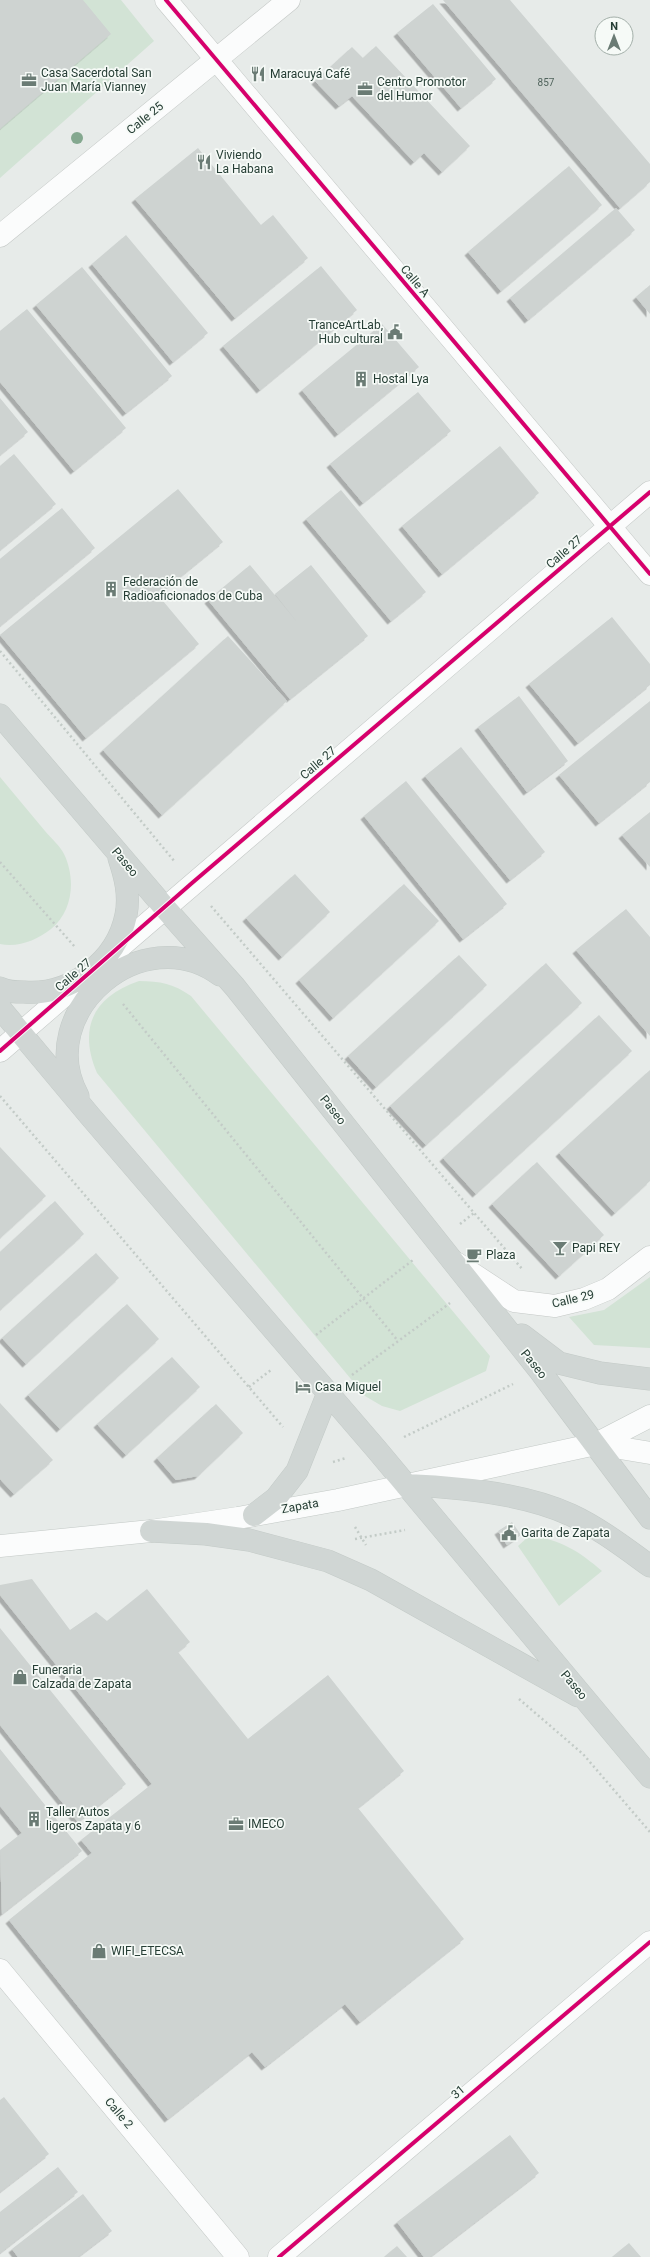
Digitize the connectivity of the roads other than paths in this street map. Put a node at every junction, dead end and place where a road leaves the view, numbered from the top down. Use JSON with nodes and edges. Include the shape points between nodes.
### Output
{"nodes":[{"id":1,"x":166,"y":0,"type":"edge"},
{"id":2,"x":289,"y":0,"type":"edge"},
{"id":3,"x":216,"y":62,"type":"junction"},
{"id":4,"x":0,"y":236,"type":"edge"},
{"id":5,"x":650,"y":492,"type":"edge"},
{"id":6,"x":610,"y":526,"type":"junction"},
{"id":7,"x":650,"y":574,"type":"edge"},
{"id":8,"x":0,"y":715,"type":"edge"},
{"id":9,"x":117,"y":852,"type":"junction"},
{"id":10,"x":165,"y":908,"type":"junction"},
{"id":11,"x":99,"y":974,"type":"junction"},
{"id":12,"x":235,"y":987,"type":"junction"},
{"id":13,"x":0,"y":988,"type":"edge"},
{"id":14,"x":0,"y":1008,"type":"edge"},
{"id":15,"x":21,"y":1033,"type":"junction"},
{"id":16,"x":0,"y":1051,"type":"edge"},
{"id":17,"x":90,"y":1116,"type":"junction"},
{"id":18,"x":443,"y":1250,"type":"junction"},
{"id":19,"x":650,"y":1257,"type":"edge"},
{"id":20,"x":650,"y":1379,"type":"edge"},
{"id":21,"x":328,"y":1393,"type":"junction"},
{"id":22,"x":650,"y":1416,"type":"edge"},
{"id":23,"x":596,"y":1444,"type":"junction"},
{"id":24,"x":650,"y":1453,"type":"edge"},
{"id":25,"x":406,"y":1485,"type":"junction"},
{"id":26,"x":254,"y":1515,"type":"junction"},
{"id":27,"x":650,"y":1518,"type":"edge"},
{"id":28,"x":151,"y":1531,"type":"junction"},
{"id":29,"x":0,"y":1546,"type":"edge"},
{"id":30,"x":650,"y":1566,"type":"edge"},
{"id":31,"x":589,"y":1703,"type":"junction"},
{"id":32,"x":650,"y":1777,"type":"edge"},
{"id":33,"x":650,"y":1942,"type":"edge"},
{"id":34,"x":0,"y":1970,"type":"edge"},
{"id":35,"x":238,"y":2257,"type":"edge"},
{"id":36,"x":279,"y":2257,"type":"edge"}],
"edges":[{"from":1,"to":3,"type":"street","name":"Calle A"},
{"from":2,"to":3,"type":"street","name":"Calle 25"},
{"from":3,"to":4,"type":"street","name":"Calle 25"},
{"from":3,"to":6,"type":"street","name":"Calle A"},
{"from":5,"to":6,"type":"street","name":"Calle 27"},
{"from":6,"to":7,"type":"street","name":"Calle A"},
{"from":6,"to":10,"type":"street","name":"Calle 27"},
{"from":8,"to":9,"type":"main road","name":"Paseo"},
{"from":9,"to":10,"type":"main road","name":"Paseo"},
{"from":9,"to":11,"type":"main road","via":[[127,883],[126,914],[115,944]]},
{"from":10,"to":11,"type":"street","name":"Calle 27"},
{"from":10,"to":12,"type":"main road","name":"Paseo"},
{"from":11,"to":12,"type":"main road","via":[[156,958],[185,960],[212,970]]},
{"from":11,"to":13,"type":"main road","via":[[68,986],[36,993]]},
{"from":11,"to":15,"type":"street","name":"Calle 27"},
{"from":11,"to":17,"type":"main road","via":[[71,1028],[67,1056],[72,1084]]},
{"from":12,"to":18,"type":"main road","name":"Paseo"},
{"from":14,"to":15,"type":"main road","name":"Paseo"},
{"from":15,"to":16,"type":"street","name":"Calle 27"},
{"from":15,"to":17,"type":"main road","name":"Paseo"},
{"from":17,"to":21,"type":"main road","name":"Paseo"},
{"from":18,"to":19,"type":"street","name":"Calle 29","via":[[514,1301],[554,1306],[584,1299],[608,1289]]},
{"from":18,"to":20,"type":"main road","via":[[523,1336],[559,1363],[600,1374]]},
{"from":18,"to":23,"type":"main road","name":"Paseo"},
{"from":21,"to":25,"type":"main road","name":"Paseo"},
{"from":21,"to":26,"type":"main road","via":[[305,1455],[287,1486]]},
{"from":22,"to":23,"type":"street","name":"Zapata"},
{"from":23,"to":24,"type":"street","name":"Zapata"},
{"from":23,"to":25,"type":"street","name":"Zapata"},
{"from":23,"to":27,"type":"main road","name":"Paseo"},
{"from":25,"to":26,"type":"street","name":"Zapata"},
{"from":25,"to":30,"type":"main road","via":[[479,1492],[552,1508],[590,1526]]},
{"from":25,"to":31,"type":"main road","name":"Paseo"},
{"from":26,"to":28,"type":"street","name":"Zapata"},
{"from":28,"to":29,"type":"street","name":"Zapata"},
{"from":28,"to":31,"type":"main road","via":[[206,1534],[249,1540],[328,1561],[371,1580]]},
{"from":31,"to":32,"type":"main road","name":"Paseo"},
{"from":33,"to":36,"type":"street","name":"31"},
{"from":34,"to":35,"type":"street","name":"Calle 2"}]}
